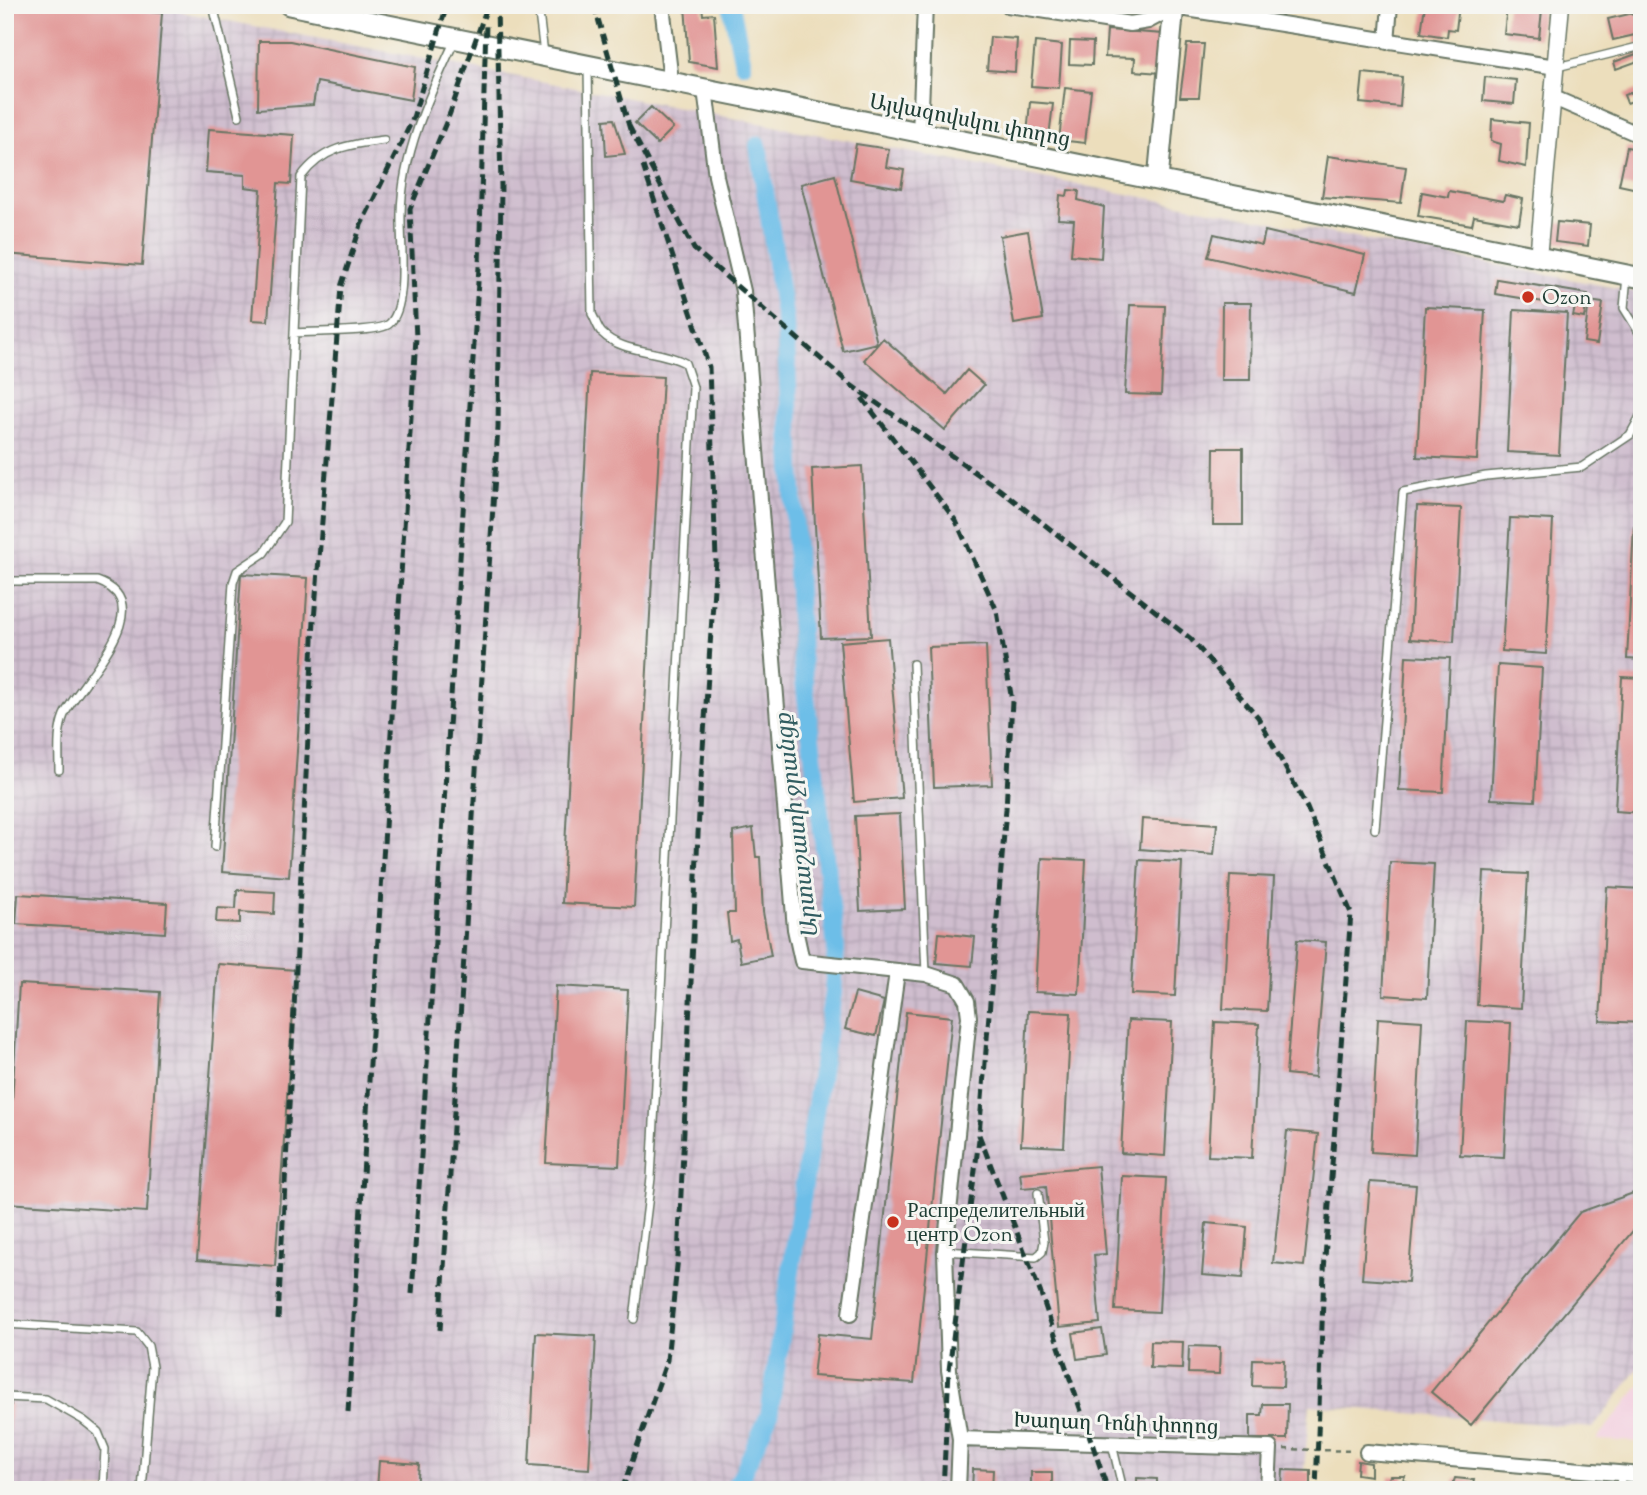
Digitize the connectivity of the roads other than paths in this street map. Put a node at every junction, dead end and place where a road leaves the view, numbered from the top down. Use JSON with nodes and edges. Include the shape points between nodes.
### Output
{"nodes":[{"id":1,"x":213,"y":5,"type":"edge"},
{"id":2,"x":289,"y":5,"type":"edge"},
{"id":3,"x":538,"y":5,"type":"edge"},
{"id":4,"x":662,"y":5,"type":"edge"},
{"id":5,"x":925,"y":5,"type":"edge"},
{"id":6,"x":1008,"y":5,"type":"edge"},
{"id":7,"x":1390,"y":5,"type":"edge"},
{"id":8,"x":1561,"y":5,"type":"edge"},
{"id":9,"x":1174,"y":6,"type":"edge"},
{"id":10,"x":456,"y":39,"type":"junction"},
{"id":11,"x":1387,"y":42,"type":"junction"},
{"id":12,"x":1642,"y":46,"type":"edge"},
{"id":13,"x":544,"y":55,"type":"junction"},
{"id":14,"x":588,"y":64,"type":"junction"},
{"id":15,"x":1556,"y":67,"type":"junction"},
{"id":16,"x":671,"y":81,"type":"junction"},
{"id":17,"x":705,"y":89,"type":"junction"},
{"id":18,"x":1553,"y":98,"type":"junction"},
{"id":19,"x":239,"y":116,"type":"dead end"},
{"id":20,"x":920,"y":134,"type":"junction"},
{"id":21,"x":1642,"y":136,"type":"edge"},
{"id":22,"x":384,"y":140,"type":"dead end"},
{"id":23,"x":1158,"y":180,"type":"junction"},
{"id":24,"x":1538,"y":258,"type":"junction"},
{"id":25,"x":1634,"y":277,"type":"edge"},
{"id":26,"x":294,"y":333,"type":"junction"},
{"id":27,"x":1642,"y":337,"type":"edge"},
{"id":28,"x":1642,"y":413,"type":"edge"},
{"id":29,"x":5,"y":581,"type":"edge"},
{"id":30,"x":913,"y":664,"type":"dead end"},
{"id":31,"x":59,"y":769,"type":"dead end"},
{"id":32,"x":1375,"y":829,"type":"dead end"},
{"id":33,"x":215,"y":847,"type":"dead end"},
{"id":34,"x":897,"y":972,"type":"junction"},
{"id":35,"x":926,"y":974,"type":"junction"},
{"id":36,"x":1038,"y":1193,"type":"dead end"},
{"id":37,"x":945,"y":1251,"type":"junction"},
{"id":38,"x":849,"y":1314,"type":"dead end"},
{"id":39,"x":634,"y":1318,"type":"dead end"},
{"id":40,"x":5,"y":1324,"type":"edge"},
{"id":41,"x":5,"y":1397,"type":"edge"},
{"id":42,"x":960,"y":1439,"type":"junction"},
{"id":43,"x":1112,"y":1444,"type":"junction"},
{"id":44,"x":1367,"y":1452,"type":"road end"},
{"id":45,"x":1621,"y":1473,"type":"junction"},
{"id":46,"x":1642,"y":1475,"type":"edge"},
{"id":47,"x":103,"y":1490,"type":"edge"},
{"id":48,"x":142,"y":1490,"type":"edge"},
{"id":49,"x":958,"y":1490,"type":"edge"},
{"id":50,"x":1123,"y":1490,"type":"edge"},
{"id":51,"x":1268,"y":1490,"type":"edge"},
{"id":52,"x":1620,"y":1490,"type":"edge"}],
"edges":[{"from":1,"to":19,"type":"lane"},
{"from":2,"to":10,"type":"main road","name":"Այվազովսկու փողոց"},
{"from":3,"to":13,"type":"lane"},
{"from":4,"to":16,"type":"street"},
{"from":5,"to":20,"type":"street"},
{"from":6,"to":9,"type":"street","via":[[1130,24],[1148,21]]},
{"from":7,"to":11,"type":"street"},
{"from":8,"to":15,"type":"street"},
{"from":9,"to":11,"type":"street"},
{"from":9,"to":23,"type":"main road"},
{"from":10,"to":13,"type":"main road","name":"Այվազովսկու փողոց"},
{"from":10,"to":26,"type":"lane","via":[[428,100],[405,175],[401,301],[391,322],[379,330]]},
{"from":11,"to":15,"type":"street"},
{"from":12,"to":15,"type":"lane"},
{"from":13,"to":14,"type":"main road","name":"Այվազովսկու փողոց"},
{"from":14,"to":16,"type":"main road","name":"Այվազովսկու փողոց"},
{"from":14,"to":39,"type":"lane","via":[[592,314],[602,333],[624,346],[673,356],[685,363],[693,387],[650,1178]]},
{"from":15,"to":18,"type":"street"},
{"from":16,"to":17,"type":"main road","name":"Այվազովսկու փողոց"},
{"from":17,"to":20,"type":"main road","name":"Այվազովսկու փողոց"},
{"from":17,"to":34,"type":"street","via":[[716,176],[743,291],[794,929],[802,961]]},
{"from":18,"to":21,"type":"street"},
{"from":18,"to":24,"type":"street"},
{"from":20,"to":23,"type":"main road","name":"Այվազովսկու փողոց"},
{"from":22,"to":26,"type":"lane","via":[[327,151],[301,177]]},
{"from":23,"to":24,"type":"main road","name":"Այվազովսկու փողոց"},
{"from":24,"to":25,"type":"main road","name":"Այվազովսկու փողոց"},
{"from":25,"to":27,"type":"lane","via":[[1624,308]]},
{"from":26,"to":33,"type":"lane","via":[[285,522],[264,553],[237,571],[233,583]]},
{"from":28,"to":32,"type":"lane","via":[[1630,435],[1583,467],[1486,476],[1404,492]]},
{"from":29,"to":31,"type":"lane","via":[[97,581],[111,585],[120,599],[122,618],[108,654],[63,717]]},
{"from":30,"to":35,"type":"lane"},
{"from":34,"to":35,"type":"street"},
{"from":34,"to":38,"type":"street"},
{"from":35,"to":37,"type":"street","via":[[957,984],[967,1001]]},
{"from":36,"to":37,"type":"lane","via":[[1044,1242],[1036,1257]]},
{"from":37,"to":42,"type":"street","via":[[949,1370]]},
{"from":40,"to":48,"type":"lane","via":[[137,1332],[148,1346],[152,1367]]},
{"from":41,"to":47,"type":"lane","via":[[46,1399],[98,1432],[105,1449]]},
{"from":42,"to":43,"type":"street","name":"Խաղաղ Դոնի փողոց"},
{"from":42,"to":49,"type":"street"},
{"from":43,"to":50,"type":"lane"},
{"from":43,"to":51,"type":"street","name":"Խաղաղ Դոնի փողոց","via":[[1270,1448]]},
{"from":44,"to":45,"type":"street"},
{"from":45,"to":46,"type":"street"},
{"from":45,"to":52,"type":"lane"}]}
